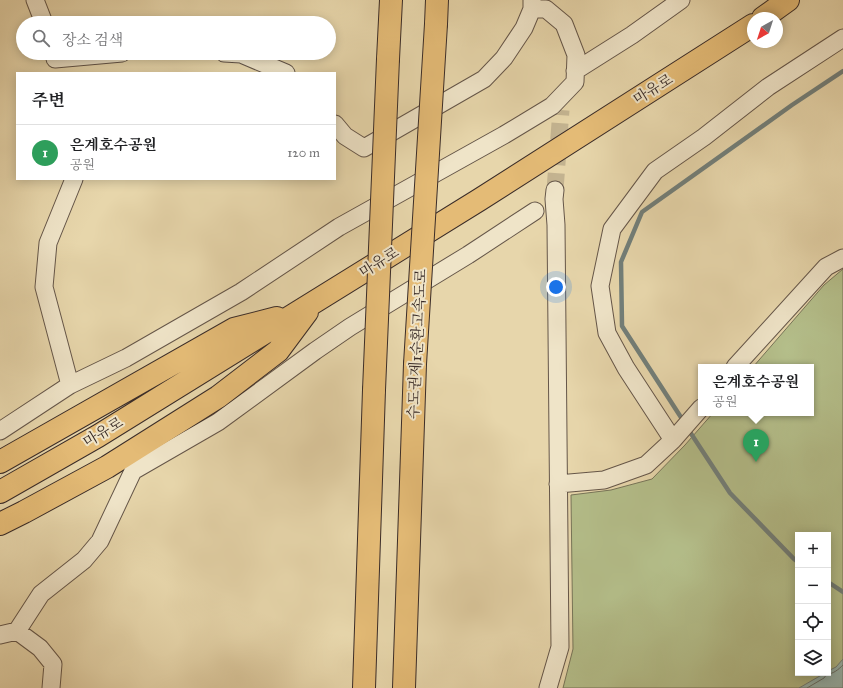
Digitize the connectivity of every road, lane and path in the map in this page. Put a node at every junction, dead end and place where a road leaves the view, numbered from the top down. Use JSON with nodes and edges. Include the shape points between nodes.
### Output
{"nodes":[{"id":1,"x":35,"y":0,"type":"edge"},
{"id":2,"x":391,"y":0,"type":"edge"},
{"id":3,"x":437,"y":0,"type":"edge"},
{"id":4,"x":681,"y":0,"type":"edge"},
{"id":5,"x":788,"y":0,"type":"edge"},
{"id":6,"x":532,"y":5,"type":"edge"},
{"id":7,"x":771,"y":12,"type":"edge"},
{"id":8,"x":41,"y":16,"type":"edge"},
{"id":9,"x":747,"y":29,"type":"edge"},
{"id":10,"x":843,"y":38,"type":"edge"},
{"id":11,"x":71,"y":60,"type":"edge"},
{"id":12,"x":255,"y":60,"type":"edge"},
{"id":13,"x":56,"y":62,"type":"edge"},
{"id":14,"x":576,"y":70,"type":"junction"},
{"id":15,"x":284,"y":72,"type":"edge"},
{"id":16,"x":564,"y":93,"type":"junction"},
{"id":17,"x":561,"y":110,"type":"tunnel mouth"},
{"id":18,"x":336,"y":125,"type":"edge"},
{"id":19,"x":74,"y":180,"type":"edge"},
{"id":20,"x":555,"y":190,"type":"tunnel mouth"},
{"id":21,"x":535,"y":211,"type":"dead end"},
{"id":22,"x":843,"y":258,"type":"edge"},
{"id":23,"x":316,"y":301,"type":"junction"},
{"id":24,"x":295,"y":314,"type":"junction"},
{"id":25,"x":738,"y":364,"type":"edge"},
{"id":26,"x":70,"y":384,"type":"junction"},
{"id":27,"x":698,"y":411,"type":"edge"},
{"id":28,"x":0,"y":431,"type":"edge"},
{"id":29,"x":675,"y":438,"type":"junction"},
{"id":30,"x":0,"y":462,"type":"edge"},
{"id":31,"x":558,"y":484,"type":"junction"},
{"id":32,"x":0,"y":492,"type":"edge"},
{"id":33,"x":0,"y":524,"type":"edge"},
{"id":34,"x":16,"y":631,"type":"junction"},
{"id":35,"x":0,"y":635,"type":"edge"},
{"id":36,"x":51,"y":688,"type":"edge"},
{"id":37,"x":364,"y":688,"type":"edge"},
{"id":38,"x":404,"y":688,"type":"edge"},
{"id":39,"x":548,"y":688,"type":"edge"}],
"edges":[{"from":1,"to":8,"type":"street"},
{"from":2,"to":37,"type":"main road","bridge":true},
{"from":3,"to":38,"type":"main road","name":"수도권제1순환고속도로","bridge":true,"via":[[414,364]]},
{"from":4,"to":14,"type":"street"},
{"from":5,"to":7,"type":"main road"},
{"from":6,"to":14,"type":"street","via":[[546,9],[564,24],[576,55]]},
{"from":6,"to":18,"type":"street","via":[[524,28],[504,58],[484,79],[364,148],[345,136]]},
{"from":9,"to":23,"type":"main road","name":"마유로"},
{"from":10,"to":29,"type":"street","via":[[768,87],[655,171],[612,229],[600,286],[607,333],[626,368]]},
{"from":11,"to":13,"type":"street"},
{"from":12,"to":15,"type":"street"},
{"from":14,"to":16,"type":"street","via":[[575,82]]},
{"from":16,"to":17,"type":"street"},
{"from":16,"to":26,"type":"street","via":[[552,106],[339,227],[241,292],[126,358]]},
{"from":19,"to":26,"type":"street","via":[[48,243],[44,287]]},
{"from":20,"to":31,"type":"street"},
{"from":21,"to":34,"type":"street","via":[[350,327],[218,422],[133,470],[100,541],[84,560],[41,594]]},
{"from":22,"to":25,"type":"street","via":[[826,267]]},
{"from":23,"to":24,"type":"main road","name":"마유로"},
{"from":23,"to":33,"type":"main road","via":[[278,351],[218,397],[107,468]]},
{"from":24,"to":30,"type":"main road","via":[[234,329]]},
{"from":24,"to":32,"type":"main road","name":"마유로","via":[[98,436]]},
{"from":26,"to":28,"type":"street"},
{"from":27,"to":29,"type":"street"},
{"from":29,"to":31,"type":"street","via":[[646,465],[604,480]]},
{"from":31,"to":39,"type":"street","via":[[560,647]]},
{"from":34,"to":35,"type":"street"},
{"from":34,"to":36,"type":"street","via":[[40,648],[53,664]]}]}
